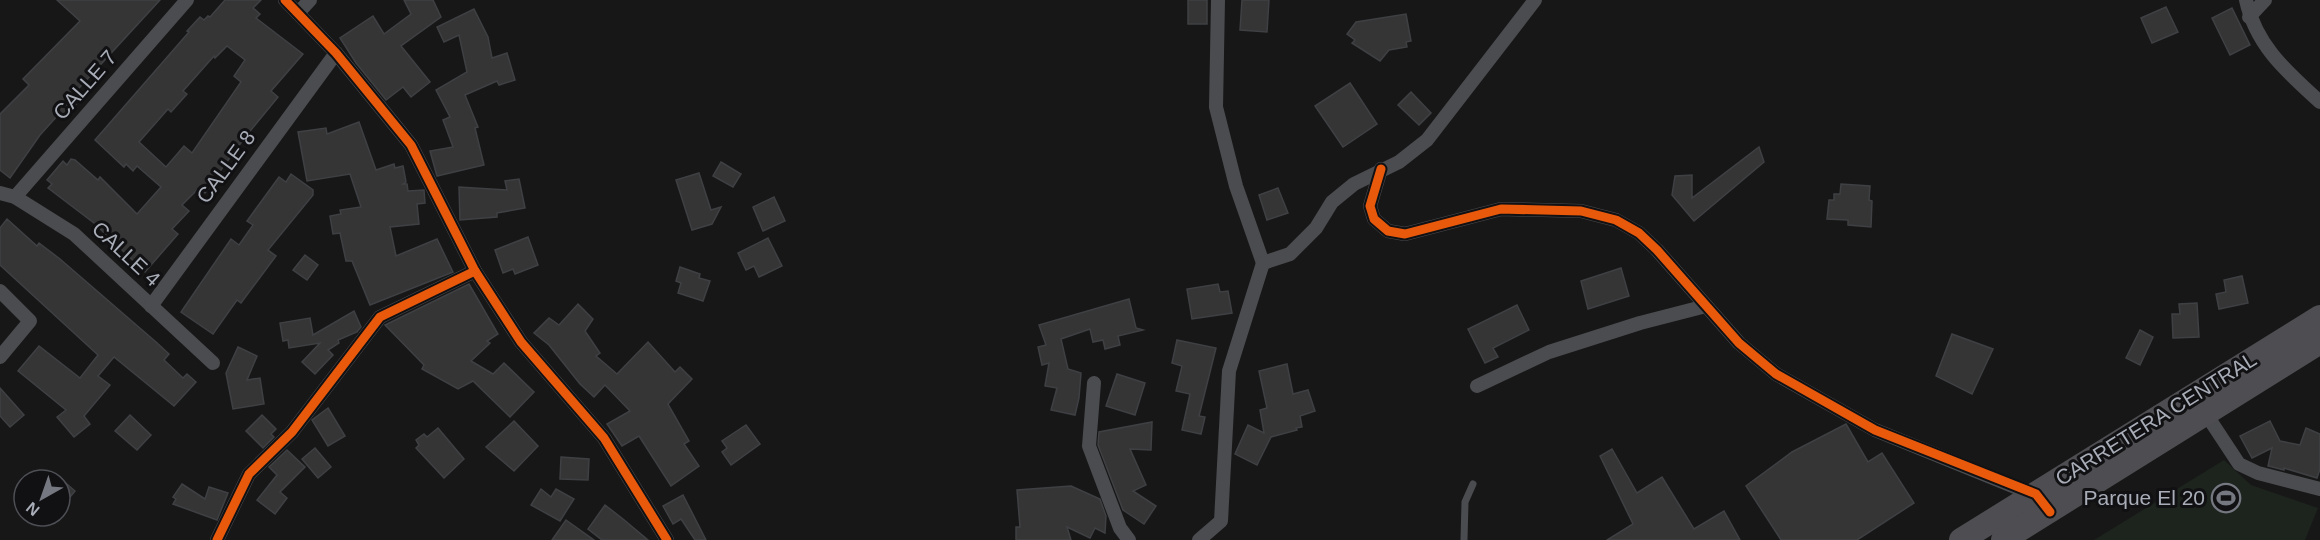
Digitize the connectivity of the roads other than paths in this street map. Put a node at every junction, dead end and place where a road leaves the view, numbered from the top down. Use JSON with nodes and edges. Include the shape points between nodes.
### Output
{"nodes":[{"id":1,"x":187,"y":0,"type":"edge"},
{"id":2,"x":285,"y":0,"type":"edge"},
{"id":3,"x":310,"y":0,"type":"edge"},
{"id":4,"x":1218,"y":0,"type":"edge"},
{"id":5,"x":1535,"y":0,"type":"edge"},
{"id":6,"x":2246,"y":0,"type":"edge"},
{"id":7,"x":2265,"y":0,"type":"edge"},
{"id":8,"x":298,"y":13,"type":"junction"},
{"id":9,"x":2250,"y":17,"type":"junction"},
{"id":10,"x":336,"y":53,"type":"junction"},
{"id":11,"x":2320,"y":102,"type":"edge"},
{"id":12,"x":1381,"y":169,"type":"junction"},
{"id":13,"x":0,"y":193,"type":"edge"},
{"id":14,"x":15,"y":197,"type":"junction"},
{"id":15,"x":1263,"y":263,"type":"junction"},
{"id":16,"x":475,"y":271,"type":"junction"},
{"id":17,"x":0,"y":291,"type":"edge"},
{"id":18,"x":151,"y":306,"type":"junction"},
{"id":19,"x":1706,"y":306,"type":"junction"},
{"id":20,"x":2320,"y":316,"type":"edge"},
{"id":21,"x":2320,"y":342,"type":"edge"},
{"id":22,"x":0,"y":357,"type":"edge"},
{"id":23,"x":213,"y":363,"type":"dead end"},
{"id":24,"x":1094,"y":382,"type":"dead end"},
{"id":25,"x":1477,"y":386,"type":"dead end"},
{"id":26,"x":2206,"y":414,"type":"junction"},
{"id":27,"x":1473,"y":484,"type":"dead end"},
{"id":28,"x":2320,"y":489,"type":"edge"},
{"id":29,"x":2043,"y":503,"type":"junction"},
{"id":30,"x":1126,"y":539,"type":"edge"},
{"id":31,"x":217,"y":540,"type":"edge"},
{"id":32,"x":667,"y":540,"type":"edge"},
{"id":33,"x":1199,"y":540,"type":"edge"},
{"id":34,"x":1464,"y":540,"type":"edge"},
{"id":35,"x":1961,"y":540,"type":"edge"},
{"id":36,"x":2003,"y":540,"type":"edge"}],
"edges":[{"from":1,"to":14,"type":"street","name":"CALLE 7"},
{"from":2,"to":8,"type":"street"},
{"from":3,"to":8,"type":"street"},
{"from":4,"to":15,"type":"street","via":[[1216,107],[1236,186]]},
{"from":5,"to":12,"type":"street","via":[[1427,140],[1399,162]]},
{"from":6,"to":9,"type":"street"},
{"from":7,"to":9,"type":"street"},
{"from":8,"to":10,"type":"street"},
{"from":9,"to":11,"type":"street","via":[[2260,40]]},
{"from":10,"to":16,"type":"street","via":[[411,145]]},
{"from":10,"to":18,"type":"street","name":"CALLE 8"},
{"from":12,"to":15,"type":"street","via":[[1332,202],[1316,228],[1290,254]]},
{"from":12,"to":19,"type":"street","via":[[1370,206],[1374,219],[1388,231],[1405,234],[1501,209],[1581,211],[1616,220],[1640,233]]},
{"from":13,"to":14,"type":"street","name":"CALLE 4"},
{"from":14,"to":18,"type":"street","name":"CALLE 4","via":[[74,234]]},
{"from":15,"to":33,"type":"street","via":[[1229,371],[1221,521]]},
{"from":16,"to":31,"type":"street","via":[[380,317],[292,432],[249,474]]},
{"from":16,"to":32,"type":"street","via":[[521,342],[604,438]]},
{"from":17,"to":22,"type":"street","via":[[30,321]]},
{"from":18,"to":23,"type":"street","name":"CALLE 4"},
{"from":19,"to":25,"type":"street","via":[[1549,352]]},
{"from":19,"to":29,"type":"street","via":[[1738,343],[1814,398],[1875,430]]},
{"from":20,"to":29,"type":"highway","name":"CARRETERA CENTRAL"},
{"from":21,"to":26,"type":"highway","name":"CARRETERA CENTRAL"},
{"from":24,"to":30,"type":"street","via":[[1089,446]]},
{"from":26,"to":28,"type":"street","via":[[2239,464]]},
{"from":26,"to":29,"type":"highway","name":"CARRETERA CENTRAL"},
{"from":27,"to":34,"type":"lane","via":[[1465,502]]},
{"from":29,"to":35,"type":"highway","name":"CARRETERA CENTRAL"},
{"from":29,"to":36,"type":"highway","name":"CARRETERA CENTRAL"}]}
